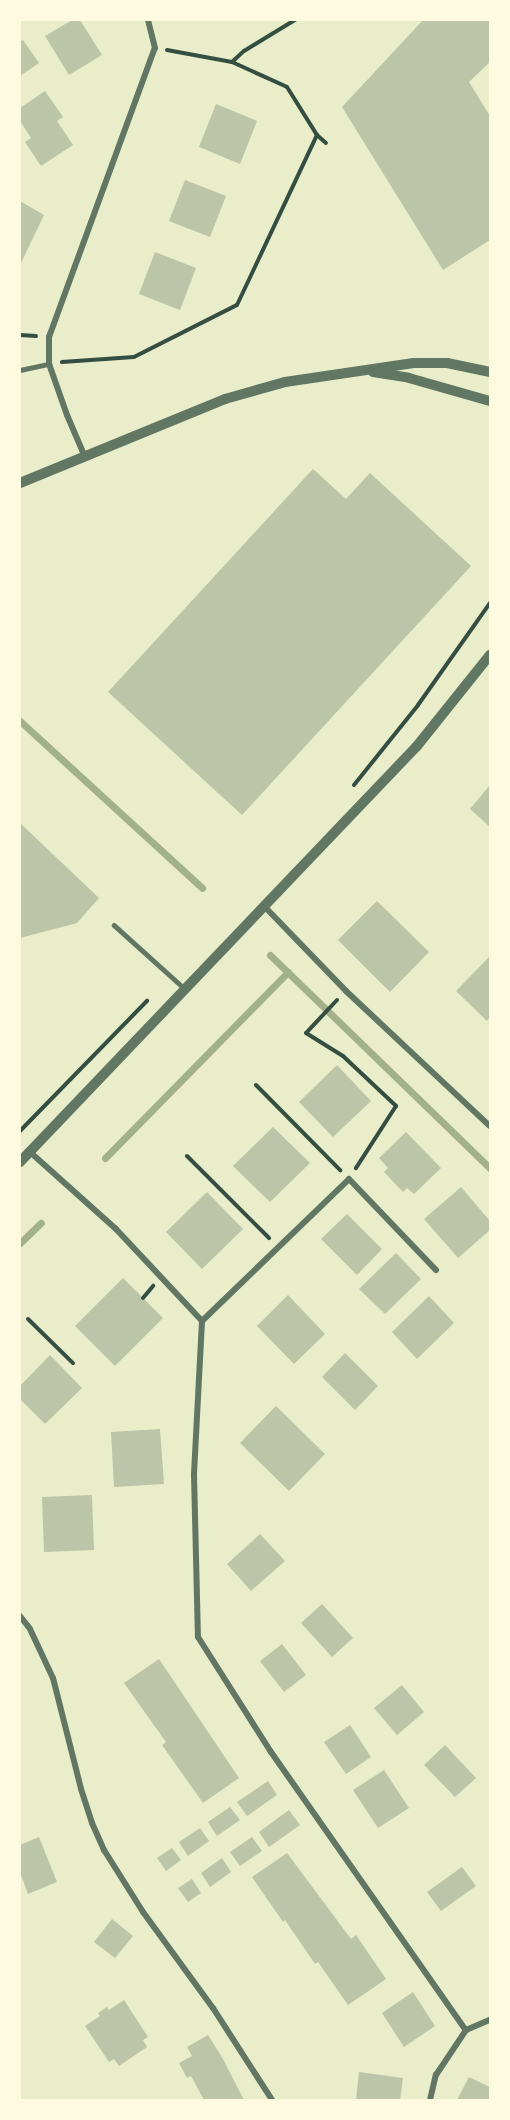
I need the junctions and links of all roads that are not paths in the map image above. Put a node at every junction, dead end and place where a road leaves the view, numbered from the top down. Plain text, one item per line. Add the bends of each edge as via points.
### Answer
1 (148, 20) edge
2 (49, 364) junction
3 (20, 370) edge
4 (360, 370) junction
5 (490, 372) edge
6 (490, 401) edge
7 (85, 456) junction
8 (20, 483) edge
9 (490, 655) edge
10 (264, 906) junction
11 (114, 925) dead end
12 (186, 989) junction
13 (490, 1126) edge
14 (30, 1152) junction
15 (20, 1162) edge
16 (436, 1270) dead end
17 (202, 1321) junction
18 (20, 1616) edge
19 (490, 2020) edge
20 (466, 2030) junction
21 (272, 2100) edge
22 (430, 2100) edge

1 - 2 street via 155,48 49,337
2 - 3 lane
2 - 7 street
4 - 5 street via 436,363
4 - 6 street via 410,378
4 - 7 street via 285,381 225,399
7 - 8 street
9 - 10 street via 417,746
10 - 12 street
10 - 13 street via 346,991
11 - 12 lane
12 - 14 street
14 - 15 street
14 - 17 street via 116,1229
16 - 17 street via 349,1179
17 - 20 street via 194,1475 198,1637 271,1752
18 - 21 street via 53,1678 81,1789 104,1850
19 - 20 street
20 - 22 street via 436,2075

